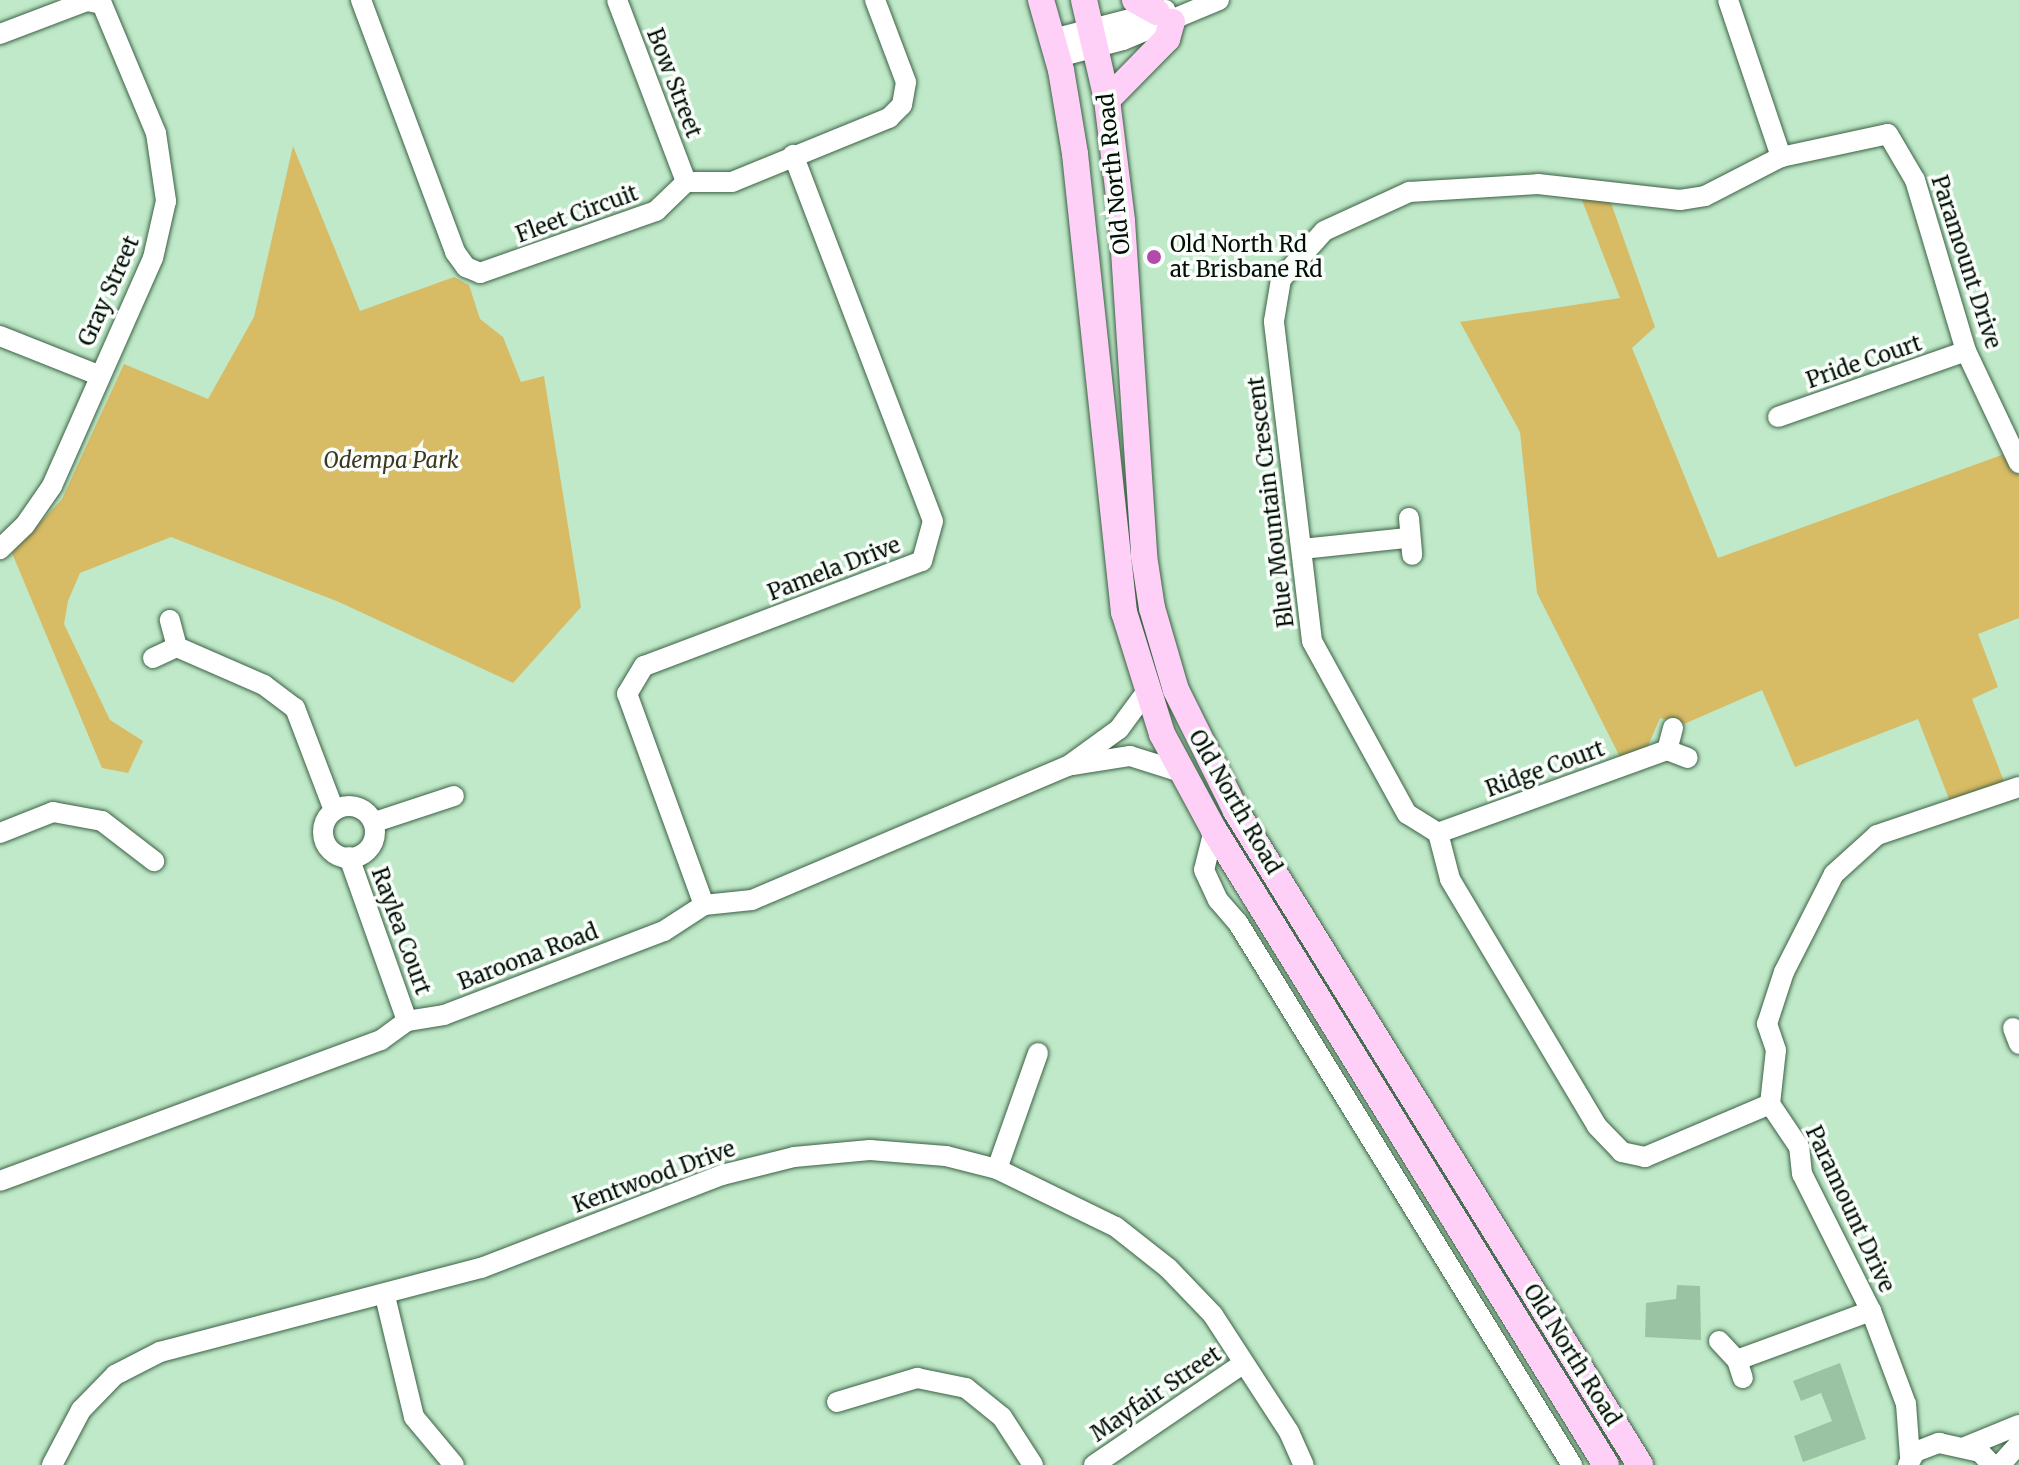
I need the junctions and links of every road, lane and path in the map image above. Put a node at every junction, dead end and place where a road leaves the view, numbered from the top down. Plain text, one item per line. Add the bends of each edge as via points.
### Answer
1 (361, 0) edge
2 (617, 0) edge
3 (875, 0) edge
4 (1041, 0) edge
5 (1084, 0) edge
6 (1211, 0) edge
7 (1219, 0) edge
8 (1728, 0) edge
9 (87, 1) edge
10 (1154, 11) edge
11 (0, 34) edge
12 (1095, 39) junction
13 (1056, 48) junction
14 (1107, 100) junction
15 (793, 155) junction
16 (1781, 157) junction
17 (686, 182) junction
18 (0, 336) edge
19 (1966, 351) junction
20 (98, 375) junction
21 (1778, 417) dead end
22 (2019, 463) edge
23 (1409, 537) dead end
24 (0, 549) edge
25 (1302, 549) junction
26 (170, 620) dead end
27 (177, 647) junction
28 (153, 658) dead end
29 (1147, 691) junction
30 (1673, 728) dead end
31 (1667, 750) junction
32 (1688, 758) dead end
33 (1068, 766) junction
34 (1181, 772) junction
35 (2019, 787) edge
36 (454, 796) dead end
37 (334, 810) junction
38 (375, 822) junction
39 (1214, 830) junction
40 (0, 833) edge
41 (1438, 833) junction
42 (349, 857) junction
43 (154, 861) dead end
44 (704, 905) junction
45 (407, 1021) junction
46 (1038, 1053) dead end
47 (1770, 1104) junction
48 (997, 1169) junction
49 (0, 1181) edge
50 (385, 1296) junction
51 (1871, 1311) junction
52 (1719, 1341) dead end
53 (1244, 1363) junction
54 (837, 1402) dead end
55 (1906, 1404) junction
56 (2019, 1425) edge
57 (1936, 1444) junction
58 (2019, 1444) edge
59 (1965, 1447) junction
60 (1907, 1462) edge
61 (52, 1465) edge
62 (454, 1465) edge
63 (1033, 1465) edge
64 (1094, 1465) edge
65 (1304, 1465) edge
66 (1572, 1465) edge
67 (1606, 1465) edge
68 (1640, 1465) edge
69 (1992, 1465) edge
70 (2000, 1465) edge

1 - 17 street, Fleet Circuit via 455,252 472,271 491,271 656,211
2 - 17 street, Bow Street
3 - 15 street via 906,82 902,105 889,118
4 - 13 main road, Old North Road
5 - 12 main road, Old North Road
6 - 10 street
7 - 10 street
8 - 16 street
9 - 11 street
9 - 20 street, Gray Street via 102,4 109,13 156,133 166,201 153,258
10 - 12 street
10 - 14 main road via 1167,39
12 - 13 street
12 - 14 main road, Old North Road
13 - 29 main road, Old North Road via 1075,154 1116,557 1131,643
14 - 68 main road, Old North Road via 1122,221 1144,556 1152,608 1176,690 1236,811
15 - 17 street via 732,182
15 - 44 street, Pamela Drive via 933,521 922,561 644,666 633,683 627,694
16 - 19 street, Paramount Drive via 1888,134 1915,180
16 - 25 street, Blue Mountain Crescent via 1692,198 1538,184 1454,186 1409,192 1324,231 1281,279 1274,321
18 - 20 street
19 - 21 street, Pride Court
19 - 22 street, Paramount Drive
20 - 24 street, Gray Street via 52,486 25,525
23 - 25 street
25 - 41 street, Blue Mountain Crescent via 1312,641 1407,814
26 - 27 street
27 - 28 street
27 - 37 street via 264,685 295,708
29 - 33 street, Baroona Road via 1119,729
29 - 34 main road, Old North Road
30 - 31 street
31 - 32 street
31 - 41 street, Ridge Court
33 - 34 street, Baroona Road via 1130,756
33 - 44 street, Baroona Road via 752,900
34 - 39 main road, Old North Road
35 - 47 street via 1877,835 1834,874 1784,972 1767,1024 1776,1050
36 - 38 street
37 - 38 street via 360,806
37 - 42 street, Raylea Court via 323,820 322,841 337,857
38 - 42 street, Raylea Court via 374,843 358,857
39 - 66 street, Old North Road via 1204,870 1218,900 1238,923
39 - 67 main road, Old North Road
40 - 43 street via 53,812 102,821
41 - 47 street via 1450,879 1597,1126 1622,1152 1645,1157
42 - 45 street, Raylea Court
44 - 45 street, Baroona Road via 664,931 444,1015
45 - 49 street, Baroona Road via 381,1040
46 - 48 street
47 - 51 street, Paramount Drive via 1799,1147 1802,1174
48 - 50 street, Kentwood Drive via 946,1156 870,1150 794,1157 722,1175 481,1268
48 - 53 street, Kentwood Drive via 1116,1227 1168,1268 1213,1315
50 - 61 street, Kentwood Drive via 160,1352 126,1369 81,1410
50 - 62 street via 414,1417
51 - 52 street via 1740,1369
51 - 55 street, Paramount Drive
53 - 64 street, Mayfair Street
53 - 65 street, Kentwood Drive
54 - 63 street via 917,1378 966,1388 1002,1417
55 - 57 street
55 - 60 street
56 - 59 street
57 - 59 street
57 - 60 street
58 - 70 street
59 - 69 street via 1980,1452

